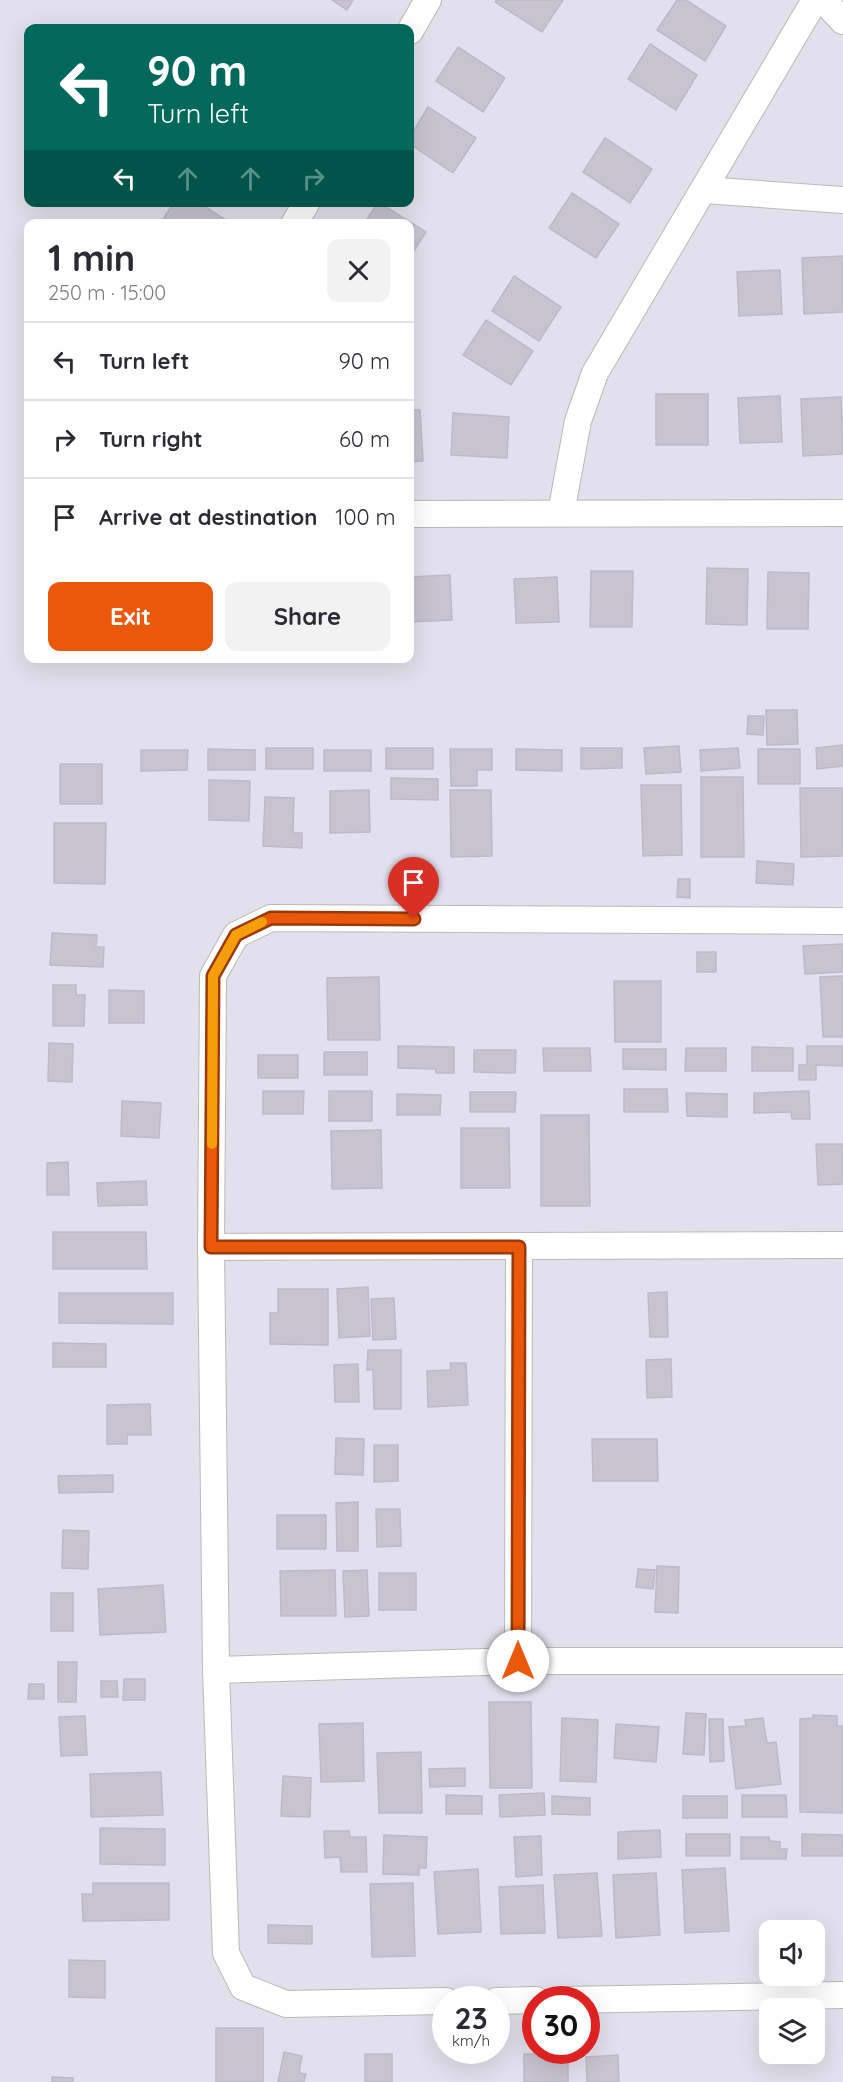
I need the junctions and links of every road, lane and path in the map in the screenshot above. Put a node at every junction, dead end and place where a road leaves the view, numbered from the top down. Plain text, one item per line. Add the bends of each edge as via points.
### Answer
1 (428, 0) edge
2 (815, 0) edge
3 (823, 0) edge
4 (843, 21) edge
5 (414, 24) edge
6 (704, 190) junction
7 (843, 200) edge
8 (561, 513) junction
9 (843, 513) edge
10 (414, 514) edge
11 (843, 921) edge
12 (843, 1245) edge
13 (211, 1247) junction
14 (519, 1247) junction
15 (843, 1660) edge
16 (518, 1661) junction
17 (216, 1670) junction
18 (843, 1995) edge
19 (600, 1999) edge
20 (432, 2001) edge

1 - 5 street
2 - 6 street
3 - 4 street
6 - 7 street
6 - 8 street via 595,373 578,421
8 - 9 street
8 - 10 street
11 - 13 street via 271,918 236,935 213,976
12 - 14 street
13 - 14 street
13 - 17 street
14 - 16 street
15 - 16 street
16 - 17 street
17 - 20 street via 226,1953 243,1987 286,2004
18 - 19 street

